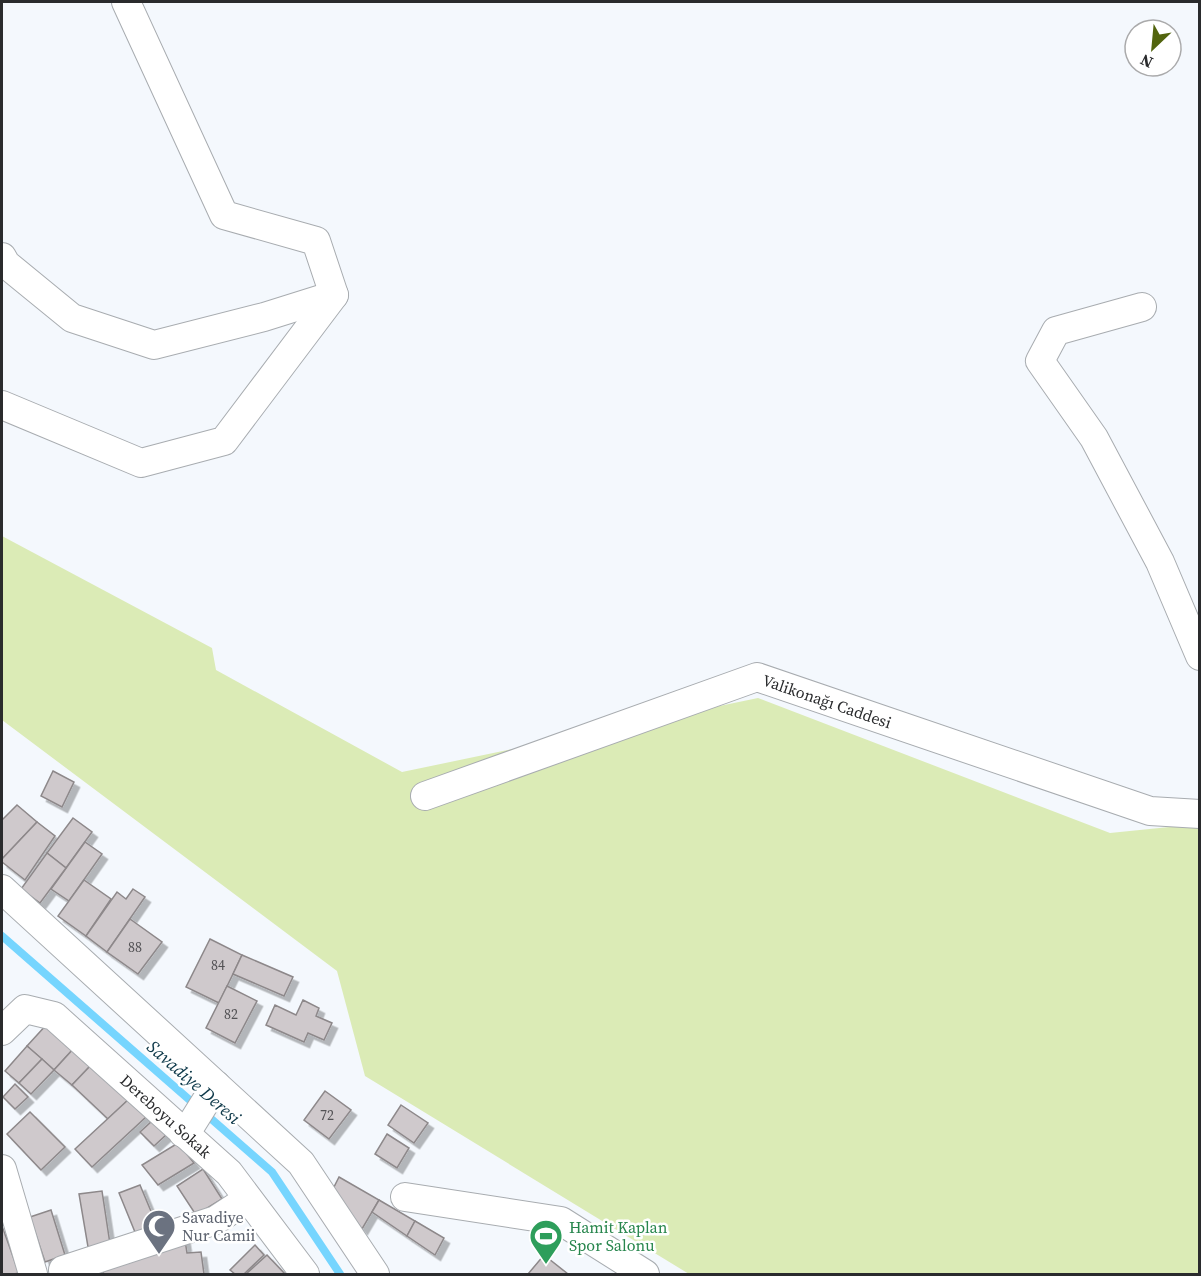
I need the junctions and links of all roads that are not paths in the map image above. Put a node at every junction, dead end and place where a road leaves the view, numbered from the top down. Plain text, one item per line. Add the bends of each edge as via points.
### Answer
1 (126, 2) edge
2 (2, 257) edge
3 (334, 295) junction
4 (1142, 307) dead end
5 (2, 405) edge
6 (1200, 656) edge
7 (425, 796) dead end
8 (1200, 813) edge
9 (2, 889) edge
10 (2, 1030) edge
11 (213, 1089) junction
12 (187, 1129) junction
13 (2, 1169) edge
14 (405, 1197) dead end
15 (248, 1198) junction
16 (63, 1270) dead end
17 (33, 1275) edge
18 (305, 1275) edge
19 (375, 1275) edge
20 (645, 1275) edge

1 - 3 street via 224,215 316,241
2 - 3 street via 72,318 154,345
3 - 5 street via 224,441 141,463
4 - 6 street via 1056,331 1040,361 1099,448 1160,562
7 - 8 street, Valikonağı Caddesi via 756,677 1150,811
9 - 11 street
10 - 12 street, Dereboyu Sokak via 25,1009 54,1016
11 - 12 street
11 - 19 street via 302,1163
12 - 15 street, Dereboyu Sokak
13 - 17 street
14 - 20 street via 561,1221
15 - 16 street via 216,1220
15 - 18 street, Dereboyu Sokak

